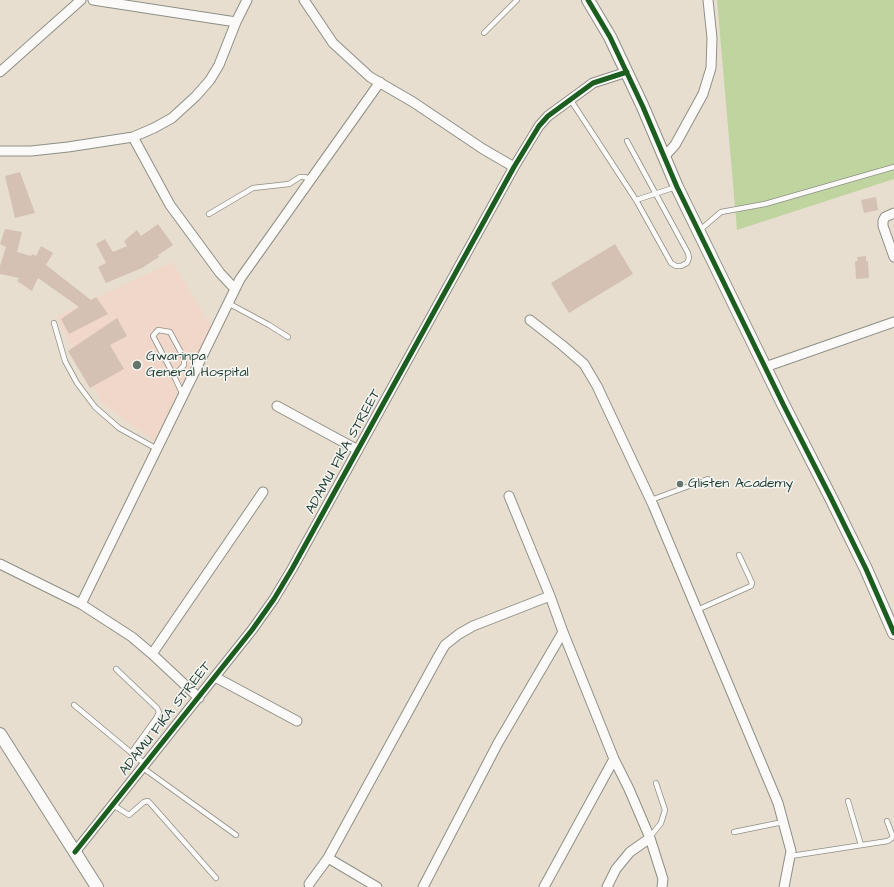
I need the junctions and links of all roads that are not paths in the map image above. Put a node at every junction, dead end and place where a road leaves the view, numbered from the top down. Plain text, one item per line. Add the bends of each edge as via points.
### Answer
1 (81, 0) edge
2 (93, 0) edge
3 (248, 0) edge
4 (304, 0) edge
5 (517, 0) edge
6 (588, 0) edge
7 (708, 0) edge
8 (236, 22) junction
9 (484, 33) dead end
10 (0, 72) edge
11 (627, 72) junction
12 (380, 82) junction
13 (570, 99) junction
14 (133, 137) junction
15 (627, 141) dead end
16 (1, 152) edge
17 (664, 157) junction
18 (514, 167) junction
19 (894, 167) edge
20 (311, 179) junction
21 (677, 187) junction
22 (655, 194) junction
23 (636, 200) junction
24 (894, 213) edge
25 (209, 214) dead end
26 (699, 231) junction
27 (894, 257) edge
28 (235, 289) junction
29 (228, 303) junction
30 (530, 320) dead end
31 (894, 322) edge
32 (54, 323) dead end
33 (288, 337) dead end
34 (765, 367) junction
35 (174, 376) junction
36 (183, 395) junction
37 (277, 406) dead end
38 (157, 449) junction
39 (358, 450) junction
40 (708, 479) dead end
41 (263, 492) dead end
42 (510, 496) dead end
43 (651, 500) junction
44 (739, 555) dead end
45 (0, 564) edge
46 (550, 596) junction
47 (81, 604) junction
48 (697, 610) junction
49 (562, 632) junction
50 (894, 633) edge
51 (152, 654) junction
52 (116, 669) dead end
53 (215, 677) junction
54 (198, 698) junction
55 (74, 705) dead end
56 (297, 721) dead end
57 (0, 734) edge
58 (131, 752) junction
59 (614, 759) junction
60 (144, 766) junction
61 (656, 783) dead end
62 (848, 801) dead end
63 (113, 805) junction
64 (887, 820) dead end
65 (783, 822) junction
66 (734, 832) dead end
67 (236, 835) dead end
68 (650, 838) junction
69 (861, 845) junction
70 (75, 852) junction
71 (791, 856) junction
72 (328, 858) junction
73 (216, 878) dead end
74 (309, 884) dead end
75 (98, 887) edge
76 (376, 887) edge
77 (423, 887) edge
78 (544, 887) edge
79 (607, 887) edge
80 (662, 887) edge
81 (784, 887) edge

1 - 10 street
2 - 8 street
3 - 8 street
4 - 12 street via 333,43 370,77
5 - 9 lane
6 - 11 street
7 - 17 street via 712,38 711,68 703,94 675,145
8 - 14 street via 219,65 196,96 172,118
11 - 13 street, ADAMU FIKA STREET via 593,84
11 - 17 street
12 - 18 street
12 - 20 street
13 - 18 street, ADAMU FIKA STREET via 539,126
13 - 23 lane
14 - 16 street via 68,147
14 - 28 street via 170,205 220,273
15 - 22 lane
17 - 21 street
18 - 39 street, ADAMU FIKA STREET
19 - 26 lane via 765,204 721,212
20 - 25 lane via 300,177 289,184 253,188
20 - 28 street
21 - 22 lane
21 - 26 street
22 - 23 lane
22 - 23 lane via 688,253 687,263 681,266 671,263
24 - 27 street via 885,217 883,221
26 - 34 street
28 - 29 street
29 - 33 lane
29 - 36 street
30 - 43 street via 584,364
31 - 34 street
32 - 38 lane via 65,361 95,407 119,428
34 - 50 street via 835,505
35 - 35 lane via 154,336 158,330 170,332 184,358 184,364
35 - 36 lane
36 - 38 street
37 - 39 street
38 - 47 street
39 - 53 street, ADAMU FIKA STREET via 274,599
40 - 43 lane
41 - 51 street
42 - 46 street
43 - 48 street
44 - 48 lane via 752,583 751,586
45 - 47 street
46 - 49 street
46 - 72 street via 473,626 445,645
47 - 51 street
48 - 65 street via 778,803
49 - 59 street
49 - 77 street via 498,743
51 - 54 street
52 - 58 lane via 159,712
53 - 54 street, ADAMU FIKA STREET
53 - 56 street
54 - 60 street, ADAMU FIKA STREET
55 - 58 lane
57 - 70 street
58 - 60 lane
59 - 68 street
59 - 78 street
60 - 63 street, ADAMU FIKA STREET
60 - 67 lane
61 - 68 lane via 665,815
62 - 69 lane
63 - 70 street, ADAMU FIKA STREET
63 - 73 lane via 129,815 148,801
64 - 69 lane via 893,837 891,840
65 - 66 lane
65 - 71 street
68 - 79 street via 630,852 616,869
68 - 80 street via 663,879
69 - 71 lane
70 - 75 street
71 - 81 street
72 - 74 street
72 - 76 street

